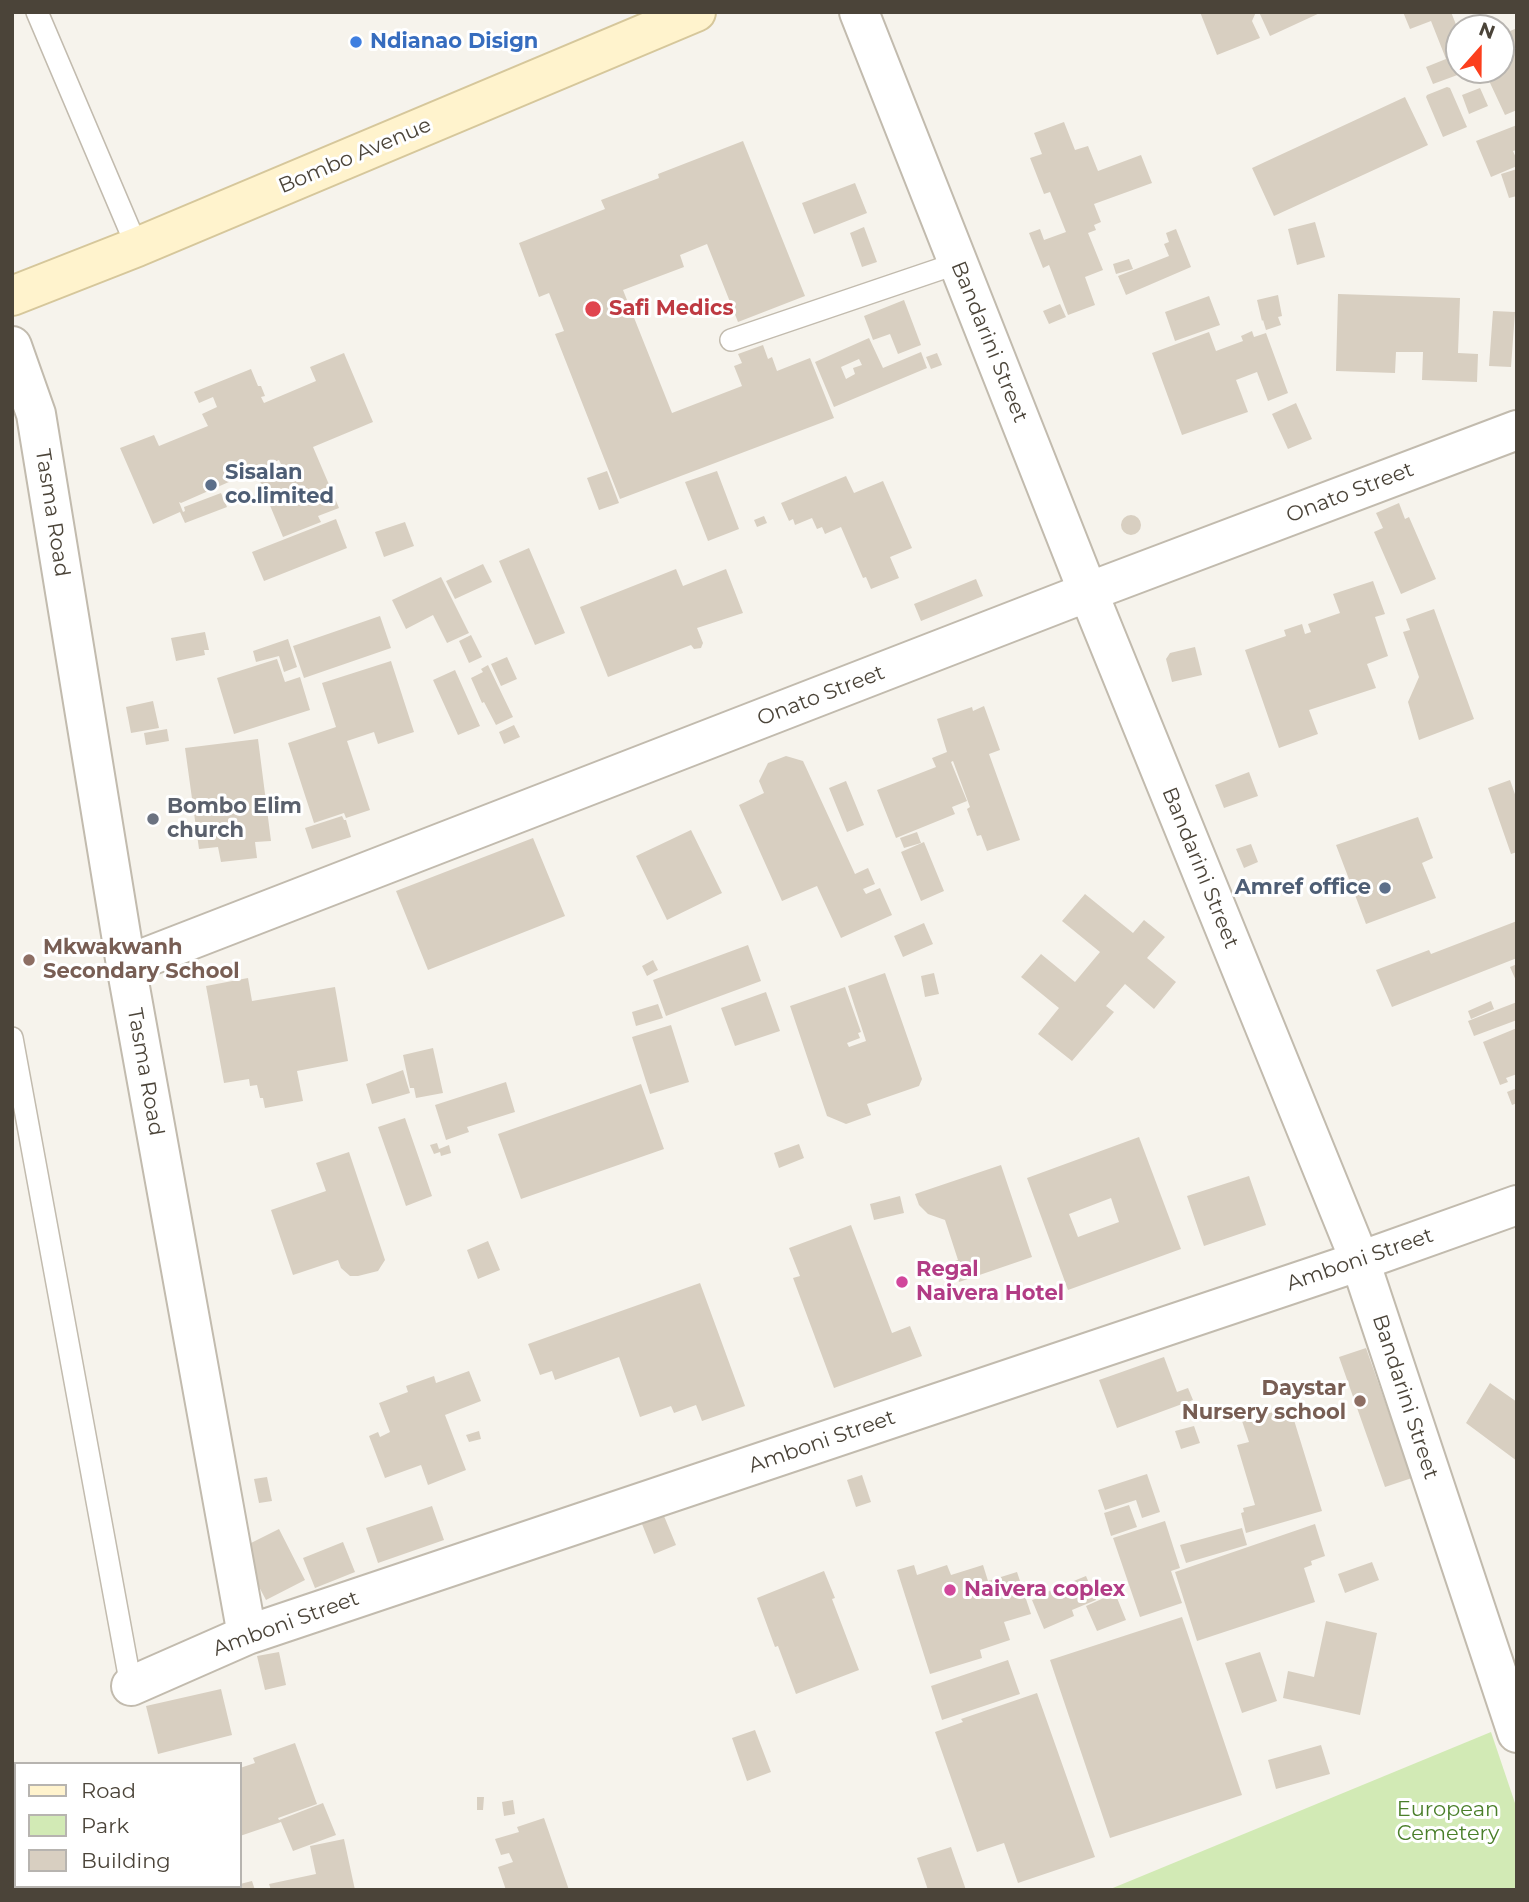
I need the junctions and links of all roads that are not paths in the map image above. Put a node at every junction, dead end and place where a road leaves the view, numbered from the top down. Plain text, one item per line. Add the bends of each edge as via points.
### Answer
1 (37, 12) edge
2 (696, 12) edge
3 (859, 12) edge
4 (137, 247) junction
5 (958, 263) junction
6 (12, 296) edge
7 (731, 340) dead end
8 (12, 346) edge
9 (1517, 430) edge
10 (1088, 592) junction
11 (126, 965) junction
12 (12, 1038) edge
13 (1517, 1205) edge
14 (1360, 1261) junction
15 (247, 1635) junction
16 (131, 1686) joint
17 (1517, 1733) edge

1 - 4 lane
2 - 4 street, Bombo Avenue
3 - 5 street, Bandarini Street
4 - 6 street, Bombo Avenue
5 - 7 lane
5 - 10 street, Bandarini Street
8 - 11 street, Tasma Road via 36,414
9 - 10 street, Onato Street
10 - 11 street, Onato Street
10 - 14 street, Bandarini Street
11 - 15 street, Tasma Road
12 - 16 lane
13 - 14 street, Amboni Street
14 - 15 street, Amboni Street
14 - 17 street, Bandarini Street
15 - 16 street, Amboni Street

